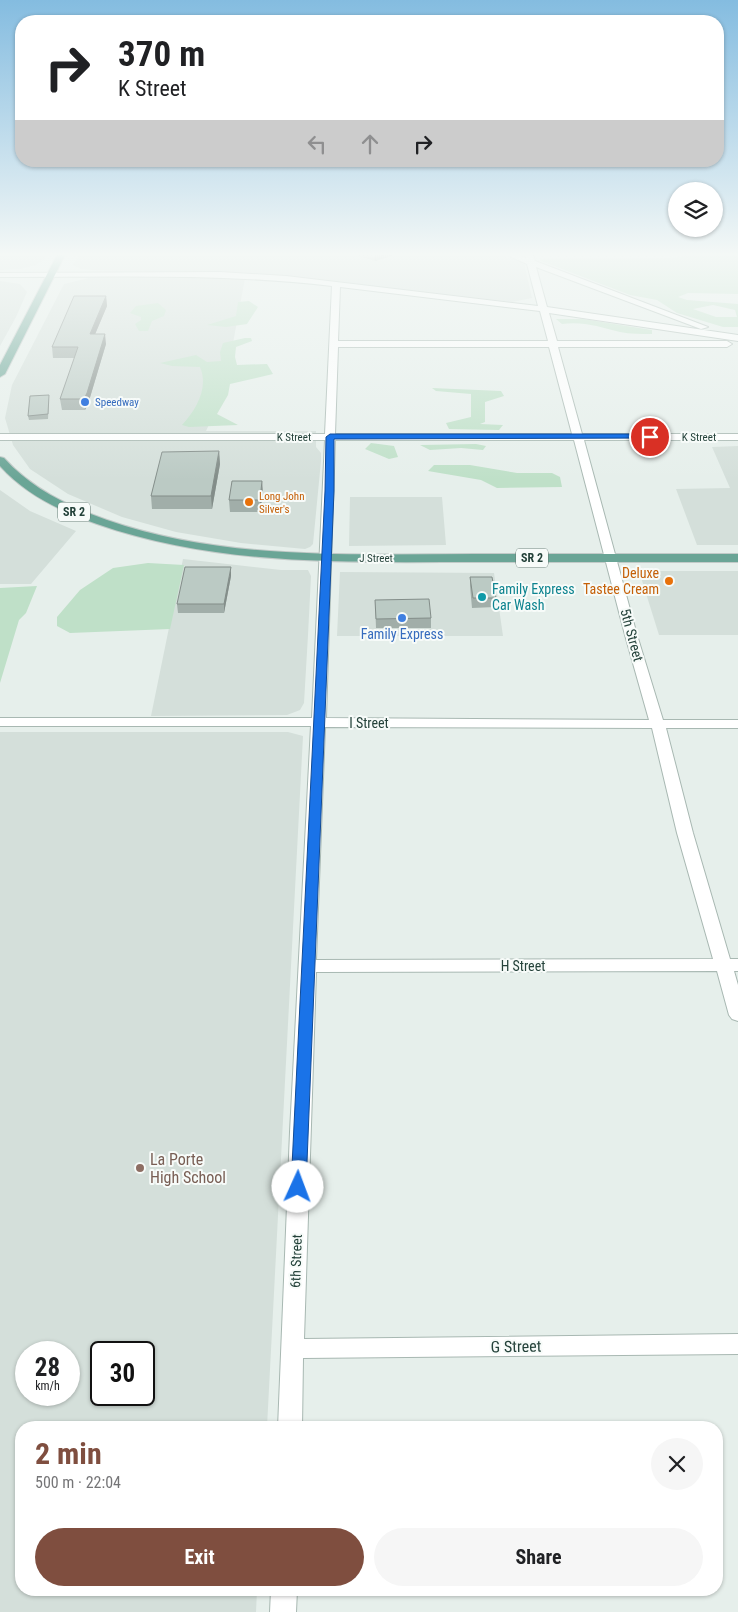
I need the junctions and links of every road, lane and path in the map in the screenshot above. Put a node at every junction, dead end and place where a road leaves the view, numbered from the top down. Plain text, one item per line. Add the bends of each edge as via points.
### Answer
1 (23, 330) edge
2 (334, 330) edge
3 (549, 330) edge
4 (675, 330) edge
5 (711, 330) edge
6 (736, 340) edge
7 (333, 344) junction
8 (553, 344) junction
9 (0, 374) edge
10 (738, 436) edge
11 (0, 437) edge
12 (330, 437) junction
13 (578, 437) junction
14 (0, 460) edge
15 (325, 558) junction
16 (738, 558) edge
17 (612, 559) junction
18 (0, 722) edge
19 (319, 722) junction
20 (657, 724) junction
21 (738, 724) edge
22 (731, 965) edge
23 (307, 966) junction
24 (738, 1015) edge
25 (738, 1344) edge
26 (293, 1348) junction
27 (290, 1421) edge
28 (284, 1596) edge
29 (283, 1612) edge

1 - 9 main road
2 - 7 street, 6th Street
3 - 8 street, 5th Street
4 - 6 street
5 - 6 street
6 - 8 street
7 - 8 street
7 - 12 street, 6th Street
8 - 13 street, 5th Street
10 - 13 street, K Street
11 - 12 street, K Street
12 - 13 street, K Street
12 - 15 street, 6th Street
13 - 17 street, 5th Street
14 - 15 main road, J Street / SR 2 via 26,485 60,506 137,534 238,553
15 - 17 main road, J Street / SR 2
15 - 19 street, 6th Street
16 - 17 main road, J Street / SR 2
17 - 20 street, 5th Street
18 - 19 street, I Street
19 - 20 street, I Street
19 - 23 street, 6th Street
20 - 21 street, I Street
20 - 22 street, 5th Street via 685,833
22 - 23 street, H Street
22 - 24 street, 5th Street
23 - 26 street, 6th Street
25 - 26 street, G Street
26 - 27 street, 6th Street
28 - 29 street

